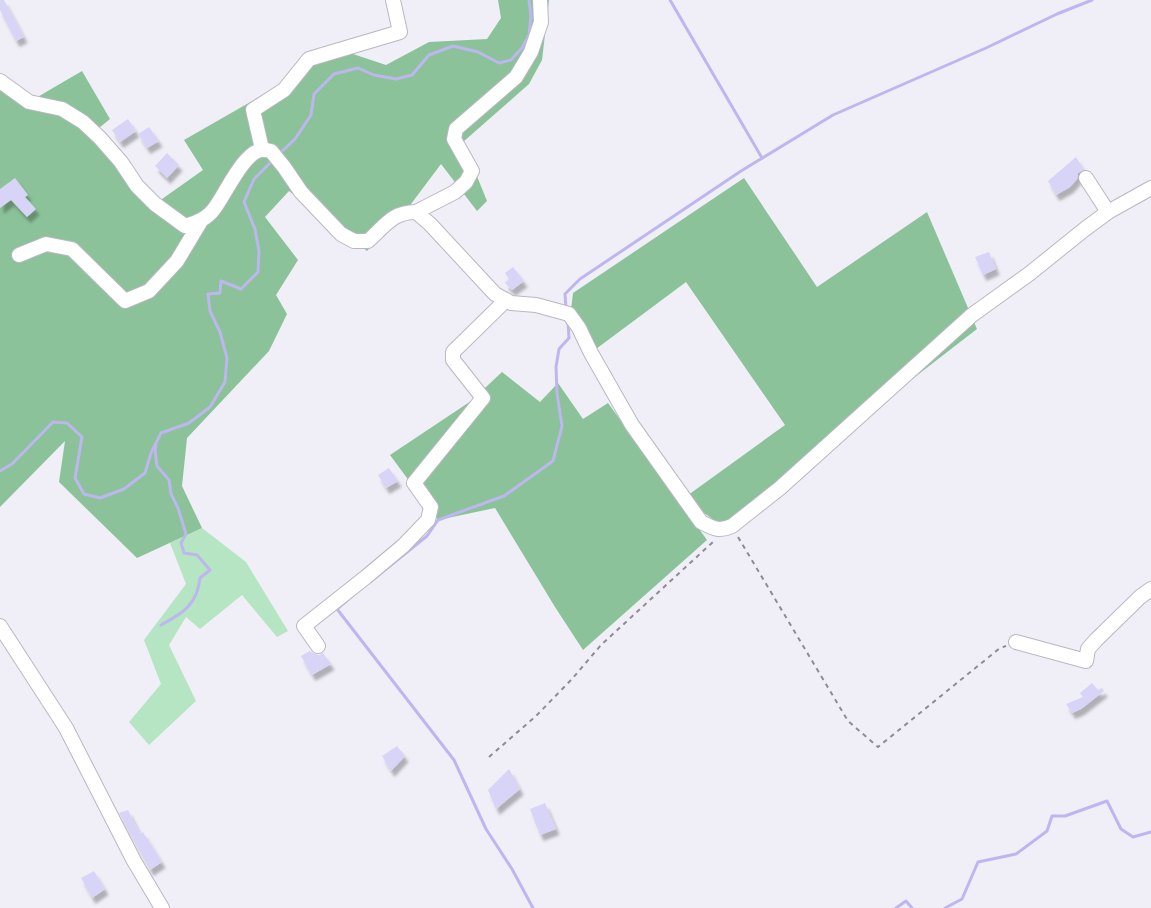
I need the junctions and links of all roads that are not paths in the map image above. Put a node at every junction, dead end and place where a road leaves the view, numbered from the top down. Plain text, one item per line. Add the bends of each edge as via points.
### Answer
1 (393, 0) edge
2 (540, 0) edge
3 (0, 81) edge
4 (262, 149) junction
5 (1086, 178) dead end
6 (1151, 189) edge
7 (416, 212) junction
8 (1108, 212) junction
9 (201, 221) junction
10 (19, 255) dead end
11 (506, 300) junction
12 (1151, 589) edge
13 (0, 626) edge
14 (1016, 642) road end
15 (318, 646) dead end
16 (162, 908) edge

1 - 4 street via 400,32 309,59 284,90 253,110
2 - 7 street via 542,22 516,77 456,129 454,140 472,171 466,182
3 - 9 street via 29,102 62,109 83,122 155,204 185,226
4 - 7 street via 271,151 301,192 341,234 354,241 368,241 393,217
4 - 9 street via 241,167 213,211
5 - 8 street
6 - 8 street
7 - 11 street via 495,294
8 - 11 street via 972,315 780,488 728,528 716,530 701,522 632,425 569,314
9 - 10 street via 177,261 149,291 125,301 72,249 46,244
11 - 15 street via 453,352 453,360 483,398 414,483 431,507 428,520 403,546 304,626
12 - 14 street via 1096,640 1086,661
13 - 16 street via 66,728

